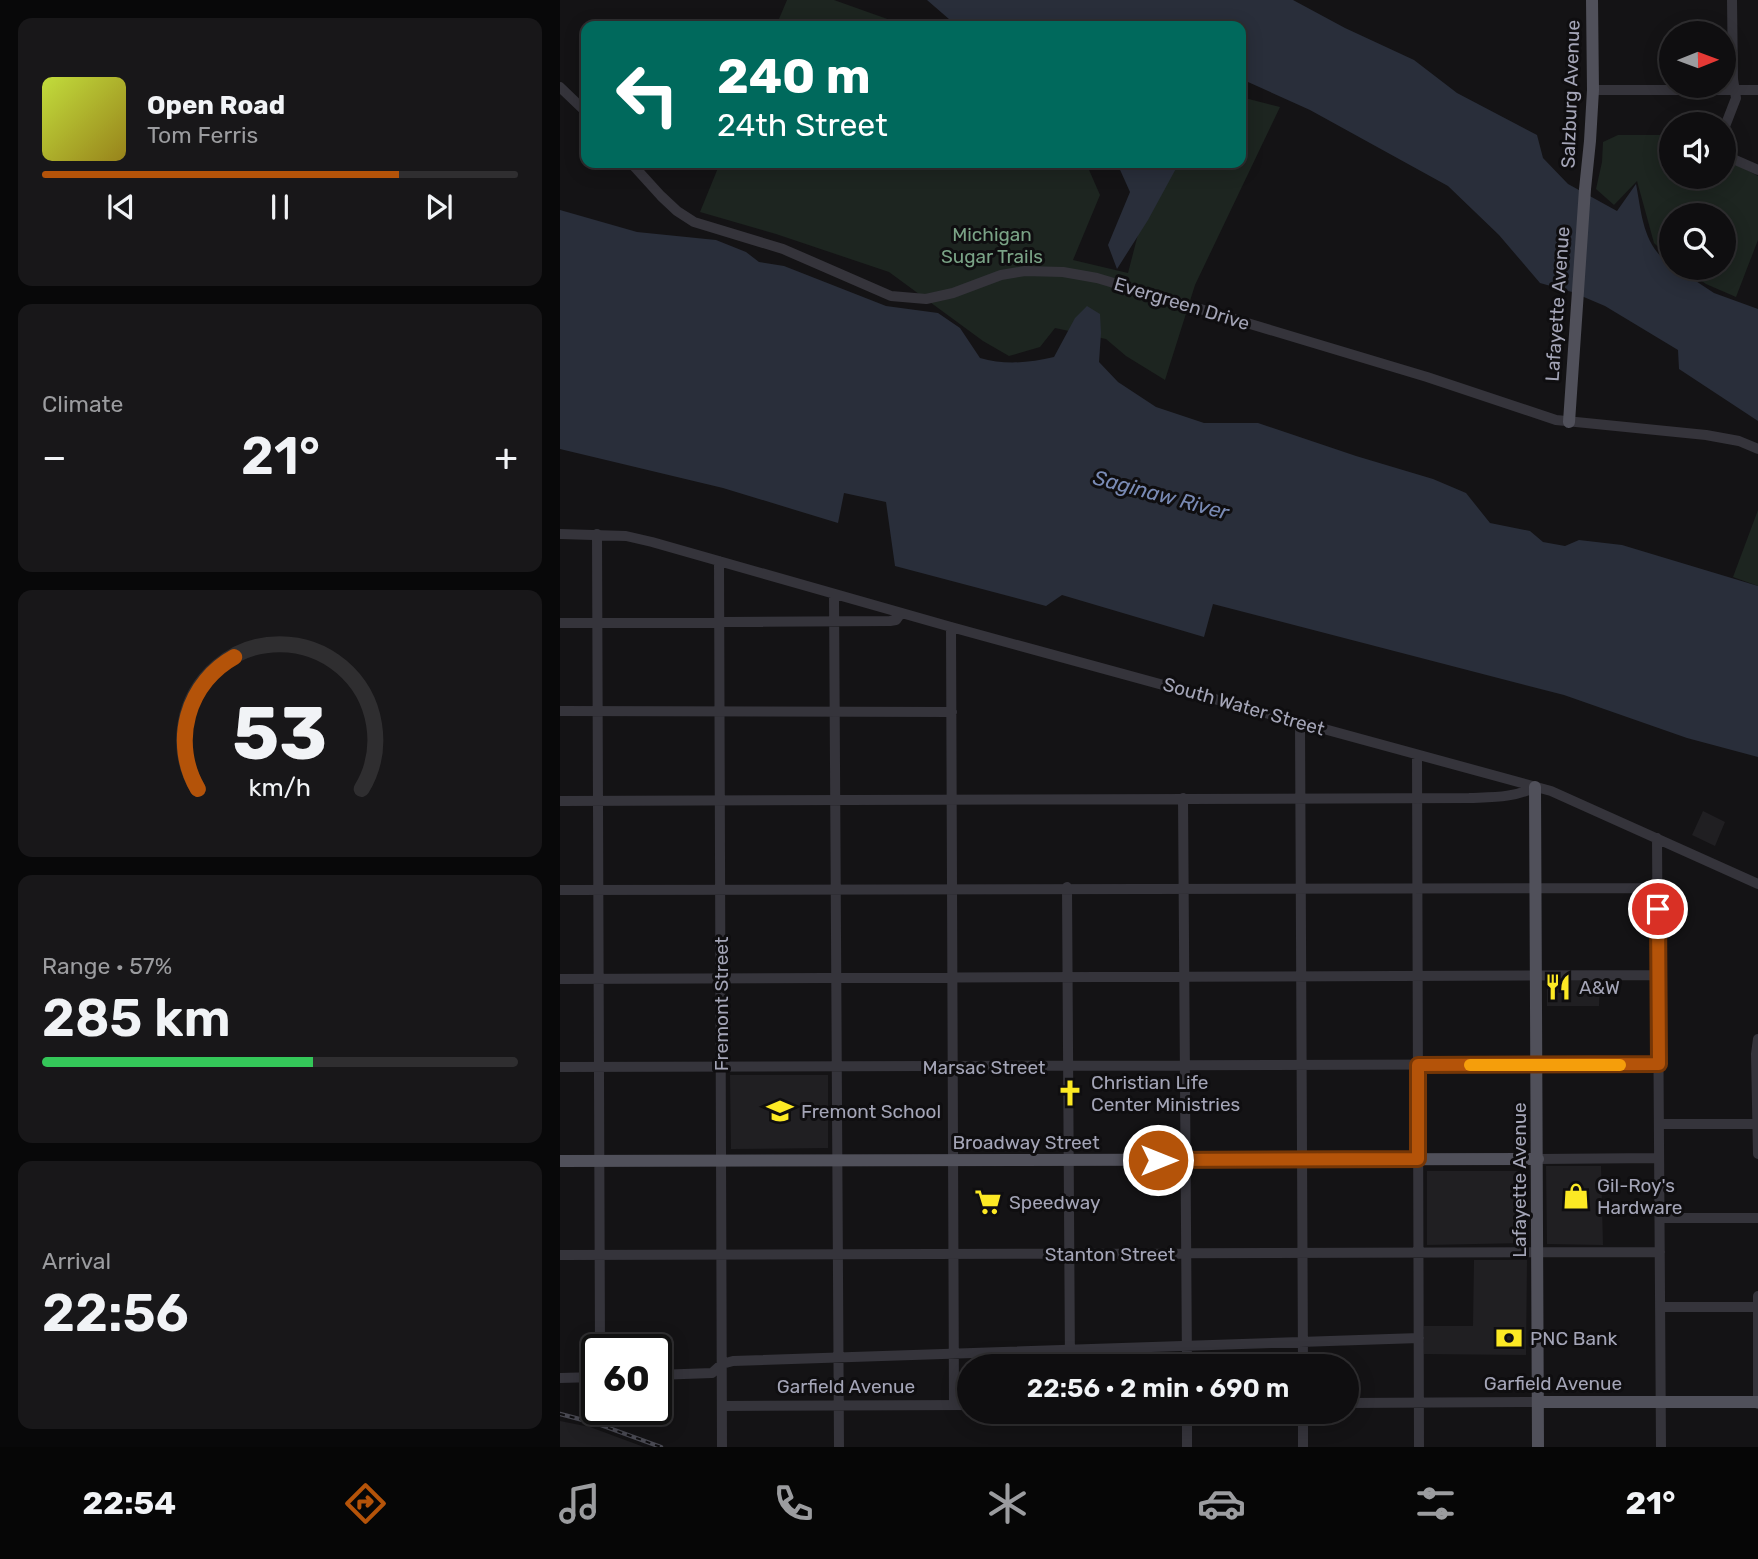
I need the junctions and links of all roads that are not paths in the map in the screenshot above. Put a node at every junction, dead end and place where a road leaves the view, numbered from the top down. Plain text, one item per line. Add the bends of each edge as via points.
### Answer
1 (1592, 0) edge
2 (1732, 0) edge
3 (1732, 21) edge
4 (560, 87) edge
5 (1593, 90) junction
6 (1659, 90) edge
7 (1736, 90) edge
8 (1758, 90) edge
9 (581, 107) edge
10 (1736, 160) edge
11 (636, 168) edge
12 (1758, 170) edge
13 (1585, 190) joint
14 (1569, 422) junction
15 (1758, 449) edge
16 (560, 534) edge
17 (597, 534) junction
18 (719, 561) junction
19 (834, 594) junction
20 (901, 613) junction
21 (834, 621) junction
22 (718, 622) junction
23 (560, 623) edge
24 (597, 623) junction
25 (951, 627) junction
26 (560, 711) edge
27 (597, 711) junction
28 (720, 711) junction
29 (836, 711) junction
30 (952, 712) junction
31 (1300, 722) junction
32 (1417, 755) junction
33 (1535, 787) junction
34 (1183, 798) junction
35 (1300, 798) junction
36 (1417, 798) junction
37 (720, 800) junction
38 (836, 800) junction
39 (951, 800) junction
40 (560, 801) edge
41 (598, 801) junction
42 (1657, 838) junction
43 (1758, 884) edge
44 (1068, 887) junction
45 (1184, 887) junction
46 (1301, 887) junction
47 (1417, 887) junction
48 (952, 888) junction
49 (1536, 888) junction
50 (1658, 888) junction
51 (720, 889) junction
52 (836, 889) junction
53 (560, 890) edge
54 (597, 890) junction
55 (1659, 975) junction
56 (1302, 976) junction
57 (1418, 976) junction
58 (1537, 976) junction
59 (953, 977) junction
60 (1184, 977) junction
61 (720, 978) junction
62 (836, 978) junction
63 (1068, 978) junction
64 (560, 979) edge
65 (598, 979) junction
66 (1758, 1039) edge
67 (1659, 1064) junction
68 (1302, 1065) junction
69 (1418, 1065) junction
70 (1538, 1065) junction
71 (954, 1066) junction
72 (1184, 1066) junction
73 (560, 1067) edge
74 (599, 1067) junction
75 (721, 1067) junction
76 (838, 1067) junction
77 (1068, 1067) junction
78 (1660, 1124) junction
79 (1758, 1124) edge
80 (1758, 1154) edge
81 (1660, 1158) junction
82 (1418, 1159) junction
83 (1538, 1159) junction
84 (598, 1160) junction
85 (1185, 1160) junction
86 (1301, 1160) junction
87 (560, 1161) edge
88 (721, 1161) junction
89 (838, 1161) junction
90 (953, 1161) junction
91 (1069, 1161) junction
92 (1660, 1218) junction
93 (1758, 1218) edge
94 (1660, 1252) junction
95 (1185, 1253) junction
96 (1419, 1253) junction
97 (1538, 1253) junction
98 (839, 1254) junction
99 (1070, 1254) junction
100 (1303, 1254) junction
101 (560, 1255) edge
102 (599, 1255) junction
103 (955, 1255) junction
104 (722, 1256) junction
105 (1758, 1296) edge
106 (1660, 1307) junction
107 (1758, 1307) edge
108 (600, 1334) edge
109 (1419, 1338) junction
110 (1303, 1342) junction
111 (1187, 1346) junction
112 (1070, 1350) junction
113 (955, 1354) junction
114 (1070, 1354) edge
115 (1187, 1354) edge
116 (1303, 1354) edge
117 (838, 1356) junction
118 (722, 1364) junction
119 (672, 1374) edge
120 (581, 1377) edge
121 (560, 1378) edge
122 (1420, 1402) junction
123 (1538, 1402) junction
124 (1661, 1402) junction
125 (1359, 1403) edge
126 (1758, 1403) edge
127 (839, 1405) junction
128 (954, 1405) joint
129 (722, 1406) junction
130 (1186, 1424) edge
131 (1303, 1424) edge
132 (722, 1447) edge
133 (839, 1447) edge
134 (1187, 1447) edge
135 (1303, 1447) edge
136 (1419, 1447) edge
137 (1538, 1447) edge
138 (1661, 1447) edge

1 - 5 main road, Salzburg Avenue
2 - 3 street
4 - 9 street
5 - 6 street
5 - 13 main road, Salzburg Avenue
7 - 8 street
10 - 12 street
11 - 14 street, Evergreen Drive via 694,222 783,249 891,296 926,299 1026,271 1097,278
13 - 14 main road, Lafayette Avenue
14 - 15 street, Evergreen Drive via 1706,435
16 - 17 street, South Water Street
17 - 18 street, South Water Street via 626,536
17 - 24 street
18 - 19 street, South Water Street
18 - 22 street, Fremont Street
19 - 20 street, South Water Street
19 - 21 street
20 - 21 street via 890,621
20 - 25 street, South Water Street
21 - 22 street
21 - 29 street
22 - 24 street
22 - 28 street, Fremont Street
23 - 24 street
24 - 27 street
25 - 30 street
25 - 31 street, South Water Street
26 - 27 street
27 - 28 street
27 - 41 street
28 - 29 street
28 - 37 street, Fremont Street
29 - 30 street
29 - 38 street
30 - 39 street
31 - 32 street, South Water Street
31 - 35 street
32 - 33 street, South Water Street
32 - 36 street
33 - 36 street via 1501,797
33 - 42 street, South Water Street
33 - 49 main road, Lafayette Avenue
34 - 35 street
34 - 39 street
34 - 45 street
35 - 36 street
35 - 46 street
36 - 47 street
37 - 38 street
37 - 41 street
37 - 51 street, Fremont Street
38 - 39 street
38 - 52 street
39 - 48 street
40 - 41 street
41 - 54 street
42 - 43 street, South Water Street
42 - 50 street
44 - 45 street
44 - 48 street
44 - 63 street
45 - 46 street
45 - 60 street
46 - 47 street
46 - 56 street
47 - 49 street
47 - 57 street
48 - 52 street
48 - 59 street
49 - 50 street
49 - 58 main road, Lafayette Avenue
50 - 55 street
51 - 52 street
51 - 54 street
51 - 61 street, Fremont Street
52 - 62 street
53 - 54 street
54 - 65 street
55 - 58 street
55 - 67 street
56 - 57 street
56 - 60 street
56 - 68 street
57 - 58 street
57 - 69 street
58 - 70 main road, Lafayette Avenue
59 - 62 street
59 - 63 street
59 - 71 street
60 - 63 street
60 - 72 street
61 - 62 street
61 - 65 street
61 - 75 street, Fremont Street
62 - 76 street
63 - 77 street
64 - 65 street
65 - 74 street
66 - 79 street
67 - 70 street, Marsac Street
67 - 78 street
68 - 69 street, Marsac Street
68 - 72 street, Marsac Street
68 - 86 street
69 - 70 street, Marsac Street
69 - 82 street
70 - 83 main road, Lafayette Avenue
71 - 76 street, Marsac Street
71 - 77 street, Marsac Street
71 - 90 street
72 - 77 street, Marsac Street
72 - 85 street
73 - 74 street, Marsac Street
74 - 75 street, Marsac Street
74 - 84 street
75 - 76 street, Marsac Street
75 - 88 street, Fremont Street
76 - 89 street
77 - 91 street
78 - 79 street
78 - 81 street
79 - 80 street
81 - 83 street, Broadway Street
81 - 92 street
82 - 83 main road, Broadway Street
82 - 86 main road, Broadway Street
82 - 96 street
83 - 97 main road, Lafayette Avenue
84 - 87 main road, Broadway Street
84 - 88 main road, Broadway Street
84 - 102 street
85 - 86 main road, Broadway Street
85 - 91 main road, Broadway Street
85 - 95 street
86 - 100 street
88 - 89 main road, Broadway Street
88 - 104 street, Fremont Street
89 - 90 main road, Broadway Street
89 - 98 street
90 - 91 main road, Broadway Street
90 - 103 street
91 - 99 street
92 - 93 street
92 - 94 street
94 - 97 street, Stanton Street
94 - 106 street
95 - 99 street, Stanton Street
95 - 100 street, Stanton Street
95 - 111 street
96 - 97 street, Stanton Street
96 - 100 street, Stanton Street
96 - 109 street
97 - 123 main road, Lafayette Avenue
98 - 103 street, Stanton Street
98 - 104 street, Stanton Street
98 - 117 street
99 - 103 street, Stanton Street
99 - 112 street
100 - 110 street
101 - 102 street, Stanton Street
102 - 104 street, Stanton Street
102 - 108 street
103 - 113 street
104 - 118 street, Fremont Street
105 - 107 street
106 - 107 street
106 - 124 street
107 - 126 street
109 - 110 street
109 - 122 street
110 - 111 street
110 - 116 street
111 - 112 street
111 - 115 street
112 - 113 street
112 - 114 street
113 - 117 street
113 - 128 street
117 - 118 street
117 - 127 street
118 - 119 street via 712,1373
118 - 129 street, Fremont Street
120 - 121 street
122 - 123 street, Garfield Avenue
122 - 125 street, Garfield Avenue
122 - 136 street
123 - 124 main road, Garfield Avenue
123 - 137 main road, Lafayette Avenue
124 - 126 main road, Garfield Avenue
124 - 138 street
127 - 128 street, Garfield Avenue
127 - 129 street, Garfield Avenue
127 - 133 street
129 - 132 street, Fremont Street
130 - 134 street
131 - 135 street

